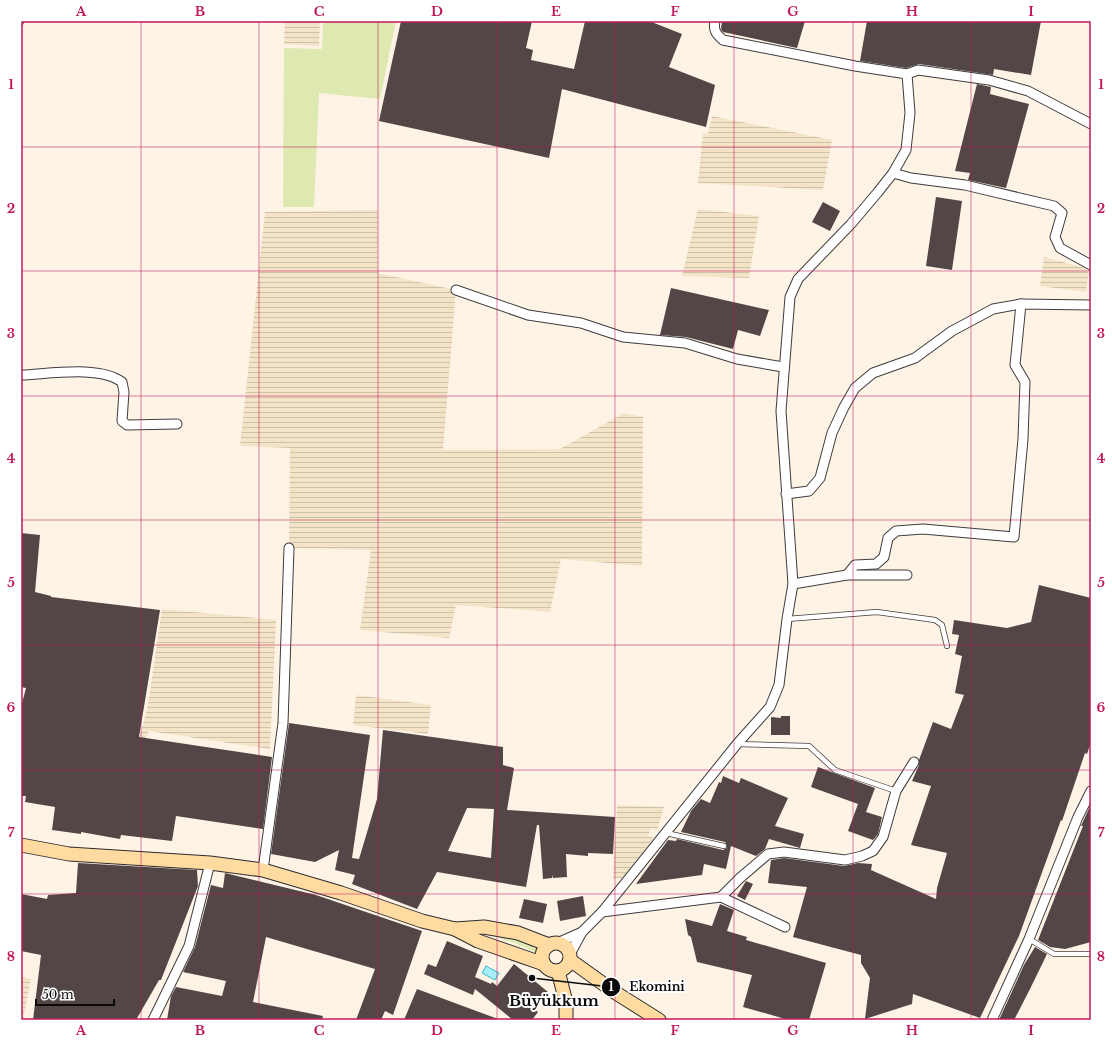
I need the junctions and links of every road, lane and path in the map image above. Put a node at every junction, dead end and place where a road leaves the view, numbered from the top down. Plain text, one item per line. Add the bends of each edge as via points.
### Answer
1 (715, 21) edge
2 (907, 74) junction
3 (1091, 124) edge
4 (893, 173) junction
5 (1091, 265) edge
6 (456, 290) dead end
7 (1021, 304) junction
8 (1091, 305) edge
9 (783, 367) junction
10 (21, 375) edge
11 (177, 424) dead end
12 (786, 494) junction
13 (289, 548) dead end
14 (847, 575) junction
15 (907, 575) dead end
16 (793, 584) junction
17 (787, 619) junction
18 (948, 646) dead end
19 (737, 744) junction
20 (914, 762) dead end
21 (896, 791) junction
22 (1091, 791) edge
23 (666, 833) junction
24 (21, 845) edge
25 (724, 846) dead end
26 (210, 863) junction
27 (263, 870) junction
28 (721, 897) junction
29 (602, 912) junction
30 (785, 927) dead end
31 (455, 929) junction
32 (582, 932) junction
33 (1029, 939) junction
34 (553, 944) junction
35 (1091, 954) edge
36 (570, 957) junction
37 (544, 964) junction
38 (558, 971) junction
39 (153, 1020) edge
40 (566, 1020) edge
41 (659, 1020) edge
42 (992, 1020) edge

1 - 2 street via 716,35 723,40
2 - 3 street via 918,70 989,80 1028,91
2 - 4 street via 910,113 906,150
4 - 5 street via 911,178 965,184 1054,206 1062,213 1055,237 1060,248
4 - 9 street via 851,224 798,279 790,297
6 - 9 street via 528,315 581,323 623,337 686,343 737,359
7 - 8 street
7 - 12 street via 993,309 952,331 915,358 873,373 855,388 844,407 832,433 820,478 810,491
7 - 14 street via 1015,365 1025,382 1023,439 1014,537 923,529 896,531 888,538 884,557 876,564 855,565
9 - 12 street via 780,411
10 - 11 street via 94,373 113,376 122,382 122,421 127,425
12 - 16 street
13 - 27 street via 283,723
14 - 15 street
14 - 16 street
16 - 17 street
17 - 18 lane via 877,612 935,620 942,625
17 - 19 street via 779,685 770,707
19 - 21 lane via 809,746 835,770
19 - 23 street
20 - 21 street
21 - 28 street via 883,837 873,850 845,860 784,852 768,854
22 - 33 street
23 - 25 lane
23 - 29 street
24 - 26 street via 69,854
26 - 27 street
26 - 39 street via 189,946
27 - 31 street via 422,921
28 - 29 street
28 - 30 street
29 - 32 street
31 - 34 street via 484,927 518,933
31 - 37 street via 478,941
32 - 34 street
32 - 36 street
33 - 35 lane via 1054,954
33 - 42 street
34 - 36 street via 565,946
34 - 37 street via 544,951
36 - 38 street via 565,967
36 - 41 street via 616,993
37 - 38 street
38 - 40 street via 566,1002

